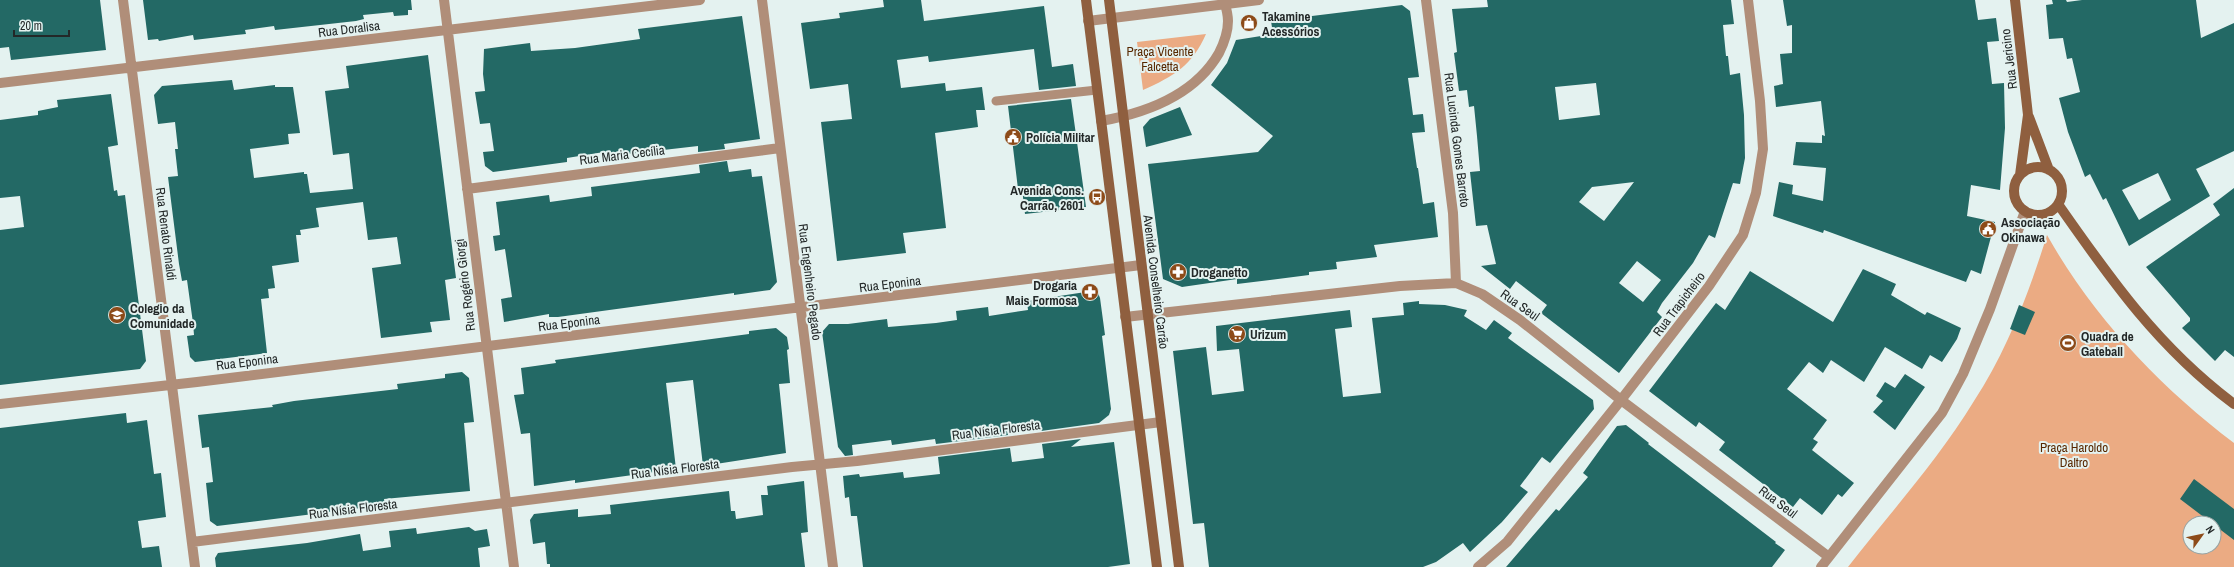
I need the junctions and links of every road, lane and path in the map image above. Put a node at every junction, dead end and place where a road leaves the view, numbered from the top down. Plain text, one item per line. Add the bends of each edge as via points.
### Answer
1 (123, 0) edge
2 (444, 0) edge
3 (700, 0) edge
4 (762, 0) edge
5 (1086, 0) edge
6 (1109, 0) edge
7 (1259, 0) edge
8 (1426, 0) edge
9 (1748, 0) edge
10 (2015, 0) edge
11 (1225, 2) edge
12 (1111, 18) junction
13 (1088, 21) junction
14 (447, 30) junction
15 (131, 67) junction
16 (0, 83) edge
17 (1097, 90) junction
18 (996, 101) dead end
19 (2028, 115) junction
20 (1123, 117) junction
21 (1101, 121) junction
22 (780, 148) junction
23 (2049, 170) junction
24 (2020, 175) junction
25 (467, 188) junction
26 (2058, 204) junction
27 (2025, 211) junction
28 (1141, 265) junction
29 (1119, 268) junction
30 (1456, 283) junction
31 (800, 308) junction
32 (1147, 314) junction
33 (1125, 317) junction
34 (486, 346) junction
35 (172, 385) junction
36 (1621, 400) junction
37 (0, 404) edge
38 (2234, 404) edge
39 (1161, 422) junction
40 (1139, 425) junction
41 (820, 465) junction
42 (506, 504) junction
43 (192, 542) junction
44 (1829, 557) junction
45 (194, 567) edge
46 (514, 567) edge
47 (833, 567) edge
48 (1156, 567) edge
49 (1179, 567) edge
50 (1478, 567) edge
51 (1821, 567) edge

1 - 15 street, Rua Renato Rinaldi
2 - 14 street, Rua Rogério Giorgi
3 - 14 street, Rua Doralisa
4 - 22 street, Rua Engenheiro Pegado
5 - 13 main road
6 - 12 main road, Avenida Conselheiro Carrão
7 - 11 street
8 - 30 street, Rua Lucinda Gomes Barreto via 1454,213
9 - 36 street, Rua Trapicheiro via 1763,149 1756,193 1743,235 1709,286
10 - 19 main road, Rua Jericino
11 - 12 street
11 - 20 street via 1227,34 1211,66 1187,89 1165,101
12 - 13 street
12 - 20 main road, Avenida Conselheiro Carrão
13 - 17 main road
14 - 15 street, Rua Doralisa
14 - 25 street, Rua Rogério Giorgi
15 - 16 street, Rua Doralisa
15 - 35 street, Rua Renato Rinaldi
17 - 18 lane
17 - 21 main road
19 - 23 main road, Rua Jericino
19 - 24 main road, Rua Jericino
20 - 21 street
20 - 28 main road, Avenida Conselheiro Carrão
21 - 29 main road
22 - 25 street, Rua Maria Cecília
22 - 31 street, Rua Engenheiro Pegado
23 - 24 main road via 2034,167
23 - 26 main road via 2056,175 2062,189
24 - 27 main road via 2015,186 2015,198
25 - 34 street, Rua Rogério Giorgi
26 - 27 main road via 2039,215
26 - 38 main road via 2110,278 2161,340 2204,382
27 - 44 street via 1990,309 1963,374 1942,413
28 - 29 street, Rua Eponina
28 - 32 main road, Avenida Conselheiro Carrão
29 - 31 street, Rua Eponina
29 - 33 main road
30 - 32 street, Rua Seul via 1400,286
30 - 36 street, Rua Seul via 1482,294 1520,320
31 - 34 street, Rua Eponina
31 - 41 street, Rua Engenheiro Pegado
32 - 33 street, Rua Seul
32 - 39 main road, Avenida Conselheiro Carrão
33 - 40 main road
34 - 35 street, Rua Eponina
34 - 42 street, Rua Rogério Giorgi
35 - 37 street, Rua Eponina
35 - 43 street, Rua Renato Rinaldi
36 - 44 street, Rua Seul
36 - 50 street, Rua Trapicheiro via 1507,542
39 - 40 street, Rua Nísia Floresta
39 - 49 main road, Avenida Conselheiro Carrão
40 - 41 street, Rua Nísia Floresta
40 - 48 main road
41 - 42 street, Rua Nísia Floresta
41 - 47 street, Rua Engenheiro Pegado
42 - 43 street, Rua Nísia Floresta
42 - 46 street, Rua Rogério Giorgi
43 - 45 street, Rua Renato Rinaldi
44 - 51 street

